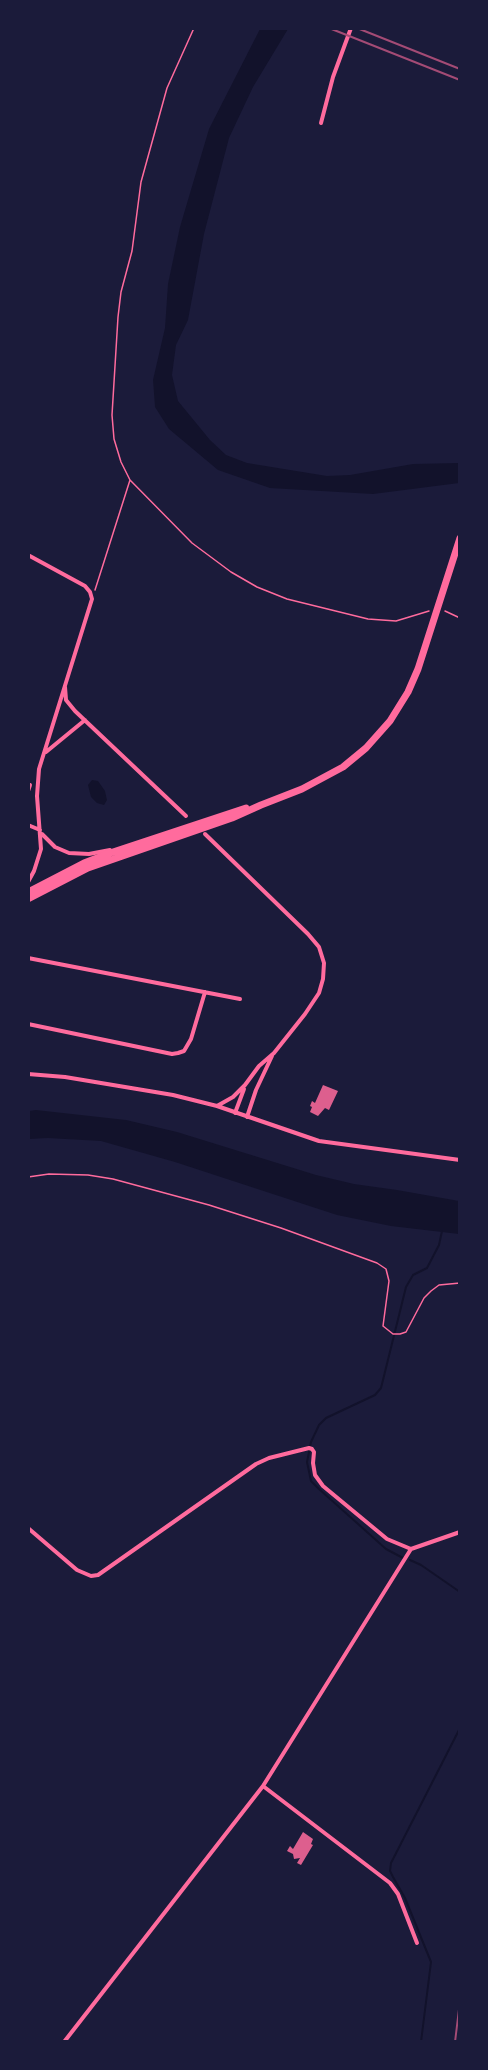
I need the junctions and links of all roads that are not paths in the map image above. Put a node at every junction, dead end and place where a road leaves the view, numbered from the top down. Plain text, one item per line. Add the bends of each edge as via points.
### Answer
1 (351, 28) edge
2 (321, 123) dead end
3 (459, 538) edge
4 (28, 555) edge
5 (65, 683) junction
6 (84, 720) junction
7 (42, 757) junction
8 (30, 785) dead end
9 (28, 791) edge
10 (261, 805) junction
11 (186, 816) dead end
12 (28, 825) edge
13 (41, 832) junction
14 (205, 834) dead end
15 (123, 848) junction
16 (28, 882) edge
17 (28, 892) edge
18 (28, 899) edge
19 (28, 957) edge
20 (205, 992) junction
21 (240, 999) dead end
22 (28, 1024) edge
23 (274, 1053) junction
24 (28, 1074) edge
25 (245, 1085) junction
26 (217, 1106) junction
27 (235, 1113) junction
28 (248, 1117) junction
29 (459, 1160) edge
30 (28, 1528) edge
31 (459, 1532) edge
32 (411, 1550) junction
33 (263, 1786) junction
34 (417, 1943) dead end
35 (64, 2042) edge

1 - 2 street
3 - 10 main road via 418,669 390,721 343,767
4 - 5 street via 90,592 92,599
5 - 6 street via 66,700
5 - 7 street
6 - 7 street
6 - 11 street
7 - 13 street via 37,796
8 - 9 street
10 - 15 main road
10 - 18 main road via 88,868
12 - 13 street
13 - 15 street via 55,847 79,854
13 - 16 street via 39,858
14 - 23 street via 308,934 322,955 324,971 318,993
15 - 17 main road
19 - 20 street
20 - 21 street
20 - 22 street via 191,1039 184,1051 178,1053
23 - 25 street
23 - 28 street
24 - 26 street via 141,1088
25 - 26 street
25 - 27 street
26 - 27 street
27 - 28 street
28 - 29 street via 318,1141
30 - 32 street via 77,1570 98,1575 256,1464 309,1448 314,1452 313,1470 323,1486 380,1535
31 - 32 street
32 - 33 street
33 - 34 street via 390,1883
33 - 35 street

